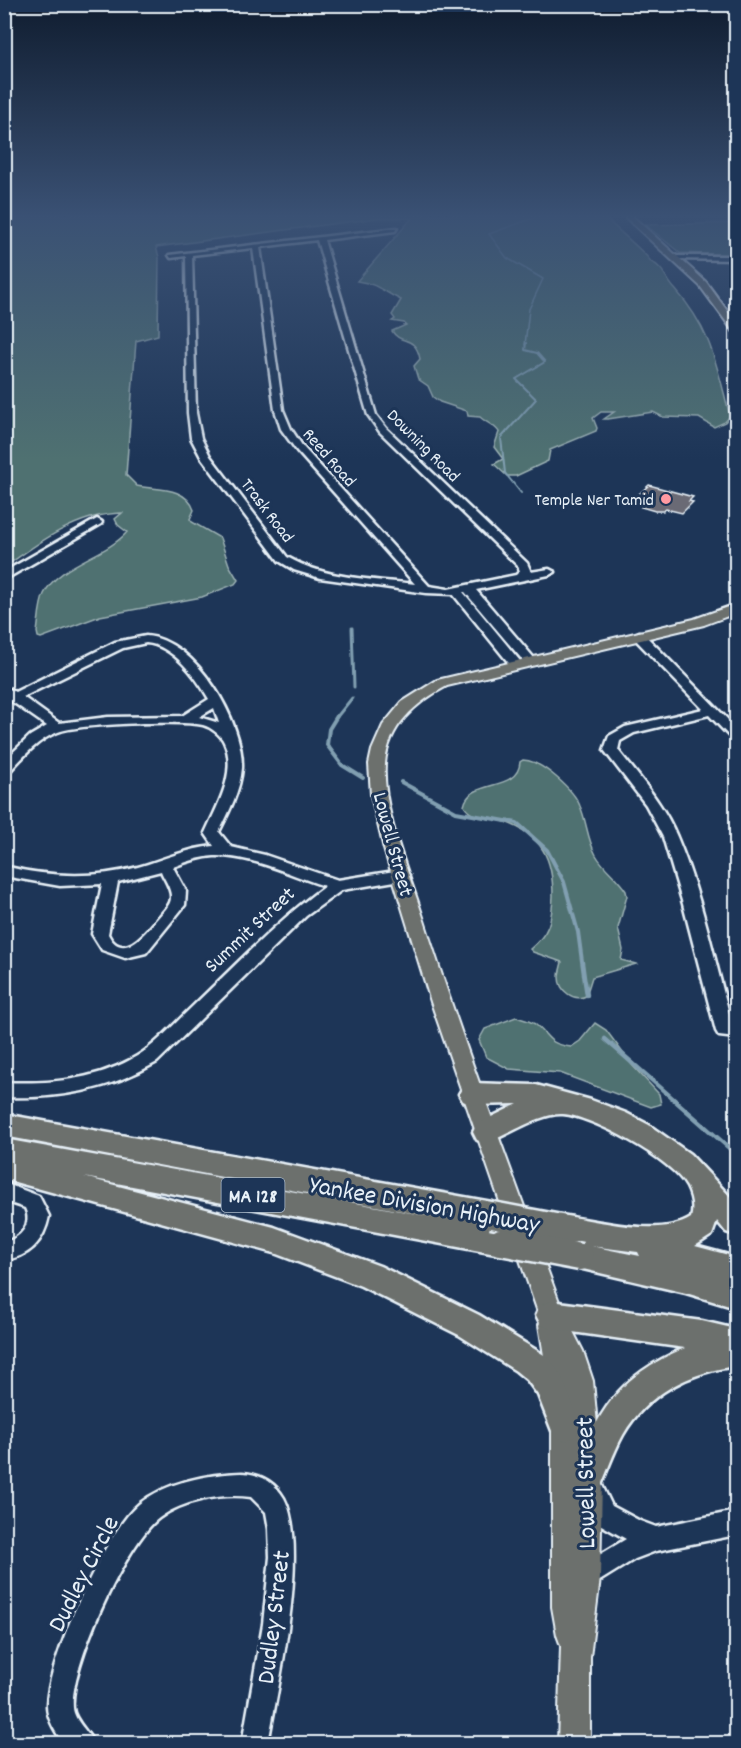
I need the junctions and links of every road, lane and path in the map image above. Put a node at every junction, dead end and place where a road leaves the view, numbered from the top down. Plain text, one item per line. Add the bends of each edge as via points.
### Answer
1 (190, 297) edge
2 (263, 297) edge
3 (337, 297) edge
4 (714, 297) edge
5 (733, 319) edge
6 (736, 329) edge
7 (97, 522) dead end
8 (549, 572) dead end
9 (4, 577) edge
10 (520, 577) junction
11 (470, 589) junction
12 (426, 590) junction
13 (457, 592) junction
14 (735, 609) edge
15 (639, 636) junction
16 (523, 662) junction
17 (9, 693) edge
18 (217, 700) junction
19 (713, 710) junction
20 (185, 720) junction
21 (57, 727) junction
22 (736, 735) edge
23 (231, 742) junction
24 (4, 769) edge
25 (212, 833) junction
26 (226, 851) junction
27 (191, 855) junction
28 (165, 865) junction
29 (4, 871) edge
30 (401, 875) junction
31 (111, 878) junction
32 (338, 885) junction
33 (736, 1031) edge
34 (4, 1089) edge
35 (472, 1094) junction
36 (561, 1103) junction
37 (4, 1125) edge
38 (486, 1132) junction
39 (4, 1150) edge
40 (4, 1167) edge
41 (695, 1174) junction
42 (4, 1192) edge
43 (736, 1223) edge
44 (570, 1230) junction
45 (4, 1251) edge
46 (736, 1270) edge
47 (736, 1294) edge
48 (551, 1315) junction
49 (736, 1344) edge
50 (736, 1351) edge
51 (566, 1425) junction
52 (588, 1479) junction
53 (266, 1494) joint
54 (736, 1523) edge
55 (656, 1539) junction
56 (585, 1578) junction
57 (575, 1657) junction
58 (81, 1743) edge
59 (255, 1743) edge
60 (574, 1743) edge

1 - 12 street, Trask Road via 192,420 196,438 273,548 290,564 320,574
2 - 12 street, Reed Road via 279,410 286,429
3 - 10 street, Downing Road via 372,416 523,565 526,572
4 - 5 main road
5 - 6 main road
7 - 9 street
8 - 10 street, Trask Road
10 - 11 street, Trask Road
11 - 13 street, Trask Road
11 - 16 street
12 - 13 street, Trask Road
13 - 16 street
14 - 15 main road, Lowell Street
15 - 16 main road, Lowell Street
15 - 19 street
16 - 30 main road, Lowell Street via 433,688 407,705 388,729 379,754 378,781
17 - 18 street via 119,645 148,640 171,648
17 - 21 street
18 - 20 street
18 - 23 street
19 - 22 street
19 - 33 street via 630,730 614,739 611,750 663,821 688,894 725,1031
20 - 21 street
20 - 23 street via 213,725
21 - 24 street via 33,741
23 - 25 street via 236,774
25 - 26 street
25 - 27 street
26 - 27 street
26 - 32 street
27 - 28 street
28 - 31 street
28 - 31 street via 178,891 177,905 147,943 132,952 116,950 100,934
29 - 31 street via 43,878
30 - 32 street, Summit Street
30 - 35 main road, Lowell Street
32 - 34 street, Summit Street via 301,912 151,1057 98,1081 47,1090
35 - 36 highway via 533,1095
35 - 38 main road, Lowell Street
36 - 38 highway via 524,1113
36 - 41 highway via 592,1110 633,1127 666,1148
37 - 44 highway, Yankee Division Highway / MA 128, bridge
38 - 48 main road, Lowell Street
39 - 47 highway, Yankee Division Highway / MA 128, bridge via 652,1271
40 - 51 highway via 274,1240 370,1276 469,1325 527,1360 550,1386
41 - 43 highway
41 - 44 highway via 707,1204 706,1217 701,1228 688,1236 650,1240
42 - 45 street via 32,1202 39,1216 35,1234 28,1242
44 - 46 highway, Yankee Division Highway / MA 128
48 - 49 highway
48 - 51 main road, Lowell Street
48 - 52 main road, Lowell Street via 580,1381
50 - 52 highway via 694,1359 633,1397 616,1417
51 - 57 main road, Lowell Street via 567,1607
52 - 55 street via 604,1514
52 - 56 main road, Lowell Street
53 - 58 street, Dudley Circle via 252,1485 193,1492 166,1500 135,1523 83,1625 60,1691 60,1710
53 - 59 street, Dudley Street via 277,1509 281,1565
54 - 55 street
55 - 56 street via 627,1551
56 - 57 main road, Lowell Street
57 - 60 main road, Lowell Street

